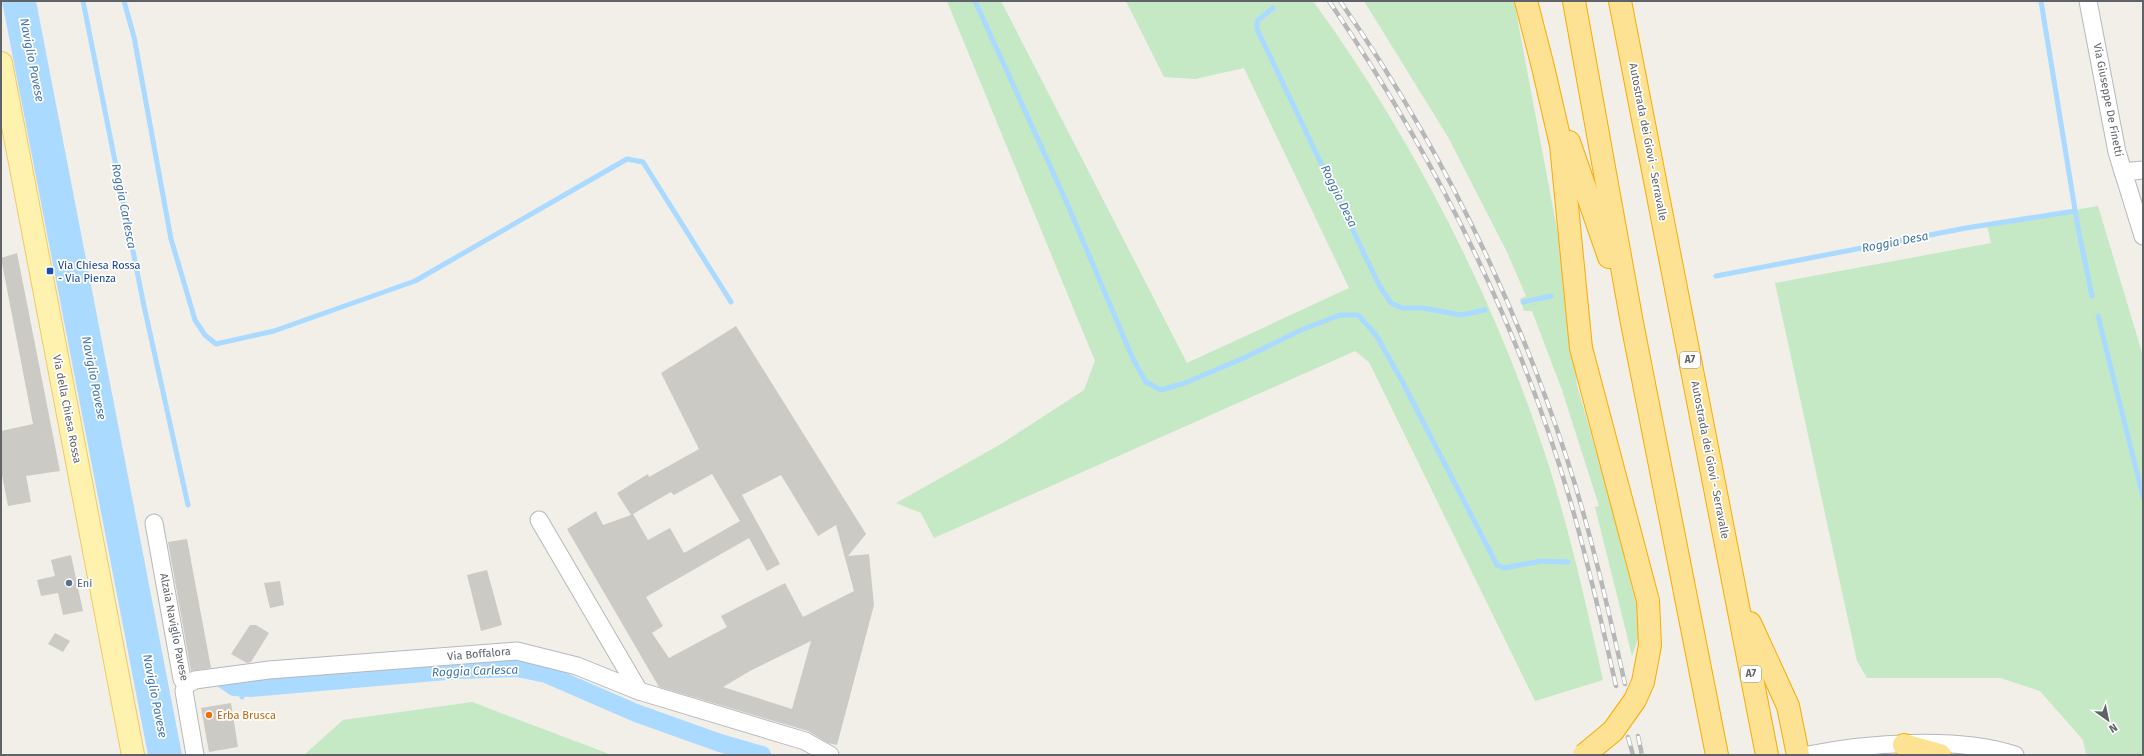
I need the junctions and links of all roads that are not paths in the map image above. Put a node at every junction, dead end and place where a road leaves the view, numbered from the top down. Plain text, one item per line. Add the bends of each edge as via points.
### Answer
1 (1526, 1) edge
2 (1574, 1) edge
3 (1620, 1) edge
4 (1632, 1) edge
5 (2088, 1) edge
6 (1631, 52) junction
7 (1, 63) edge
8 (1544, 67) junction
9 (2143, 170) edge
10 (2123, 172) junction
11 (2137, 197) edge
12 (2143, 236) edge
13 (1632, 323) junction
14 (539, 520) dead end
15 (154, 522) dead end
16 (1736, 593) junction
17 (186, 685) junction
18 (639, 691) junction
19 (1904, 745) junction
20 (133, 755) edge
21 (195, 755) edge
22 (830, 755) edge
23 (1584, 755) edge
24 (1717, 755) edge
25 (1767, 755) edge
26 (1798, 755) edge
27 (1808, 755) edge
28 (1940, 755) edge
29 (2015, 755) edge

1 - 8 highway
2 - 13 highway
3 - 6 highway, Autostrada dei Giovi - Serravalle / A7
4 - 6 highway
5 - 10 street, Via Giuseppe De Finetti
6 - 16 highway, Autostrada dei Giovi - Serravalle / A7
7 - 20 main road, Via della Chiesa Rossa
8 - 13 highway
8 - 23 highway, bridge via 1561,145 1581,348 1648,601 1650,645 1643,682 1635,700 1613,731
9 - 10 street
10 - 11 street, Via Giuseppe De Finetti
11 - 12 street, Via Giuseppe De Finetti
13 - 24 highway
14 - 18 street
15 - 17 street, Alzaia Naviglio Pavese via 182,679
16 - 25 highway, Autostrada dei Giovi - Serravalle / A7
16 - 26 highway via 1788,706
17 - 18 street, Via Boffalora via 194,680 269,670 517,651 577,666
17 - 21 street, Alzaia Naviglio Pavese via 184,691
18 - 22 street, Via Boffalora via 805,741
19 - 27 street via 1831,750
19 - 28 highway
19 - 29 street via 1957,744

